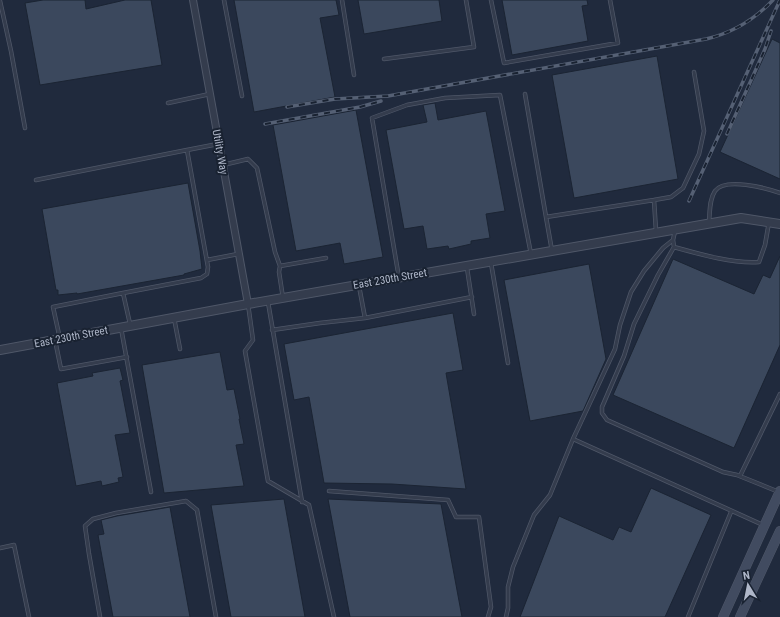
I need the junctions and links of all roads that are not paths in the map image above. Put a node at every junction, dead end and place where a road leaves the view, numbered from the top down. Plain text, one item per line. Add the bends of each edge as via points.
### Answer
1 (193, 0) edge
2 (224, 0) edge
3 (342, 0) edge
4 (466, 0) edge
5 (491, 0) edge
6 (610, 0) edge
7 (0, 1) edge
8 (384, 59) dead end
9 (694, 72) dead end
10 (354, 75) dead end
11 (210, 94) junction
12 (526, 94) dead end
13 (242, 96) dead end
14 (168, 103) dead end
15 (25, 128) dead end
16 (219, 144) junction
17 (187, 150) junction
18 (222, 165) junction
19 (36, 180) dead end
20 (780, 194) edge
21 (654, 200) junction
22 (546, 217) junction
23 (768, 222) junction
24 (709, 224) junction
25 (780, 224) edge
26 (676, 229) junction
27 (656, 233) junction
28 (672, 240) junction
29 (674, 247) junction
30 (552, 251) junction
31 (239, 254) junction
32 (531, 255) junction
33 (326, 258) dead end
34 (207, 260) junction
35 (491, 262) junction
36 (280, 266) junction
37 (467, 266) junction
38 (399, 278) junction
39 (359, 285) junction
40 (123, 293) junction
41 (472, 297) junction
42 (283, 298) junction
43 (268, 300) junction
44 (248, 304) junction
45 (474, 314) dead end
46 (174, 318) junction
47 (365, 318) junction
48 (130, 326) junction
49 (121, 328) junction
50 (272, 330) junction
51 (57, 340) junction
52 (180, 349) dead end
53 (0, 350) edge
54 (127, 357) junction
55 (508, 363) dead end
56 (780, 394) edge
57 (573, 439) junction
58 (740, 476) junction
59 (329, 491) dead end
60 (780, 491) edge
61 (151, 492) dead end
62 (302, 502) junction
63 (731, 512) junction
64 (764, 526) junction
65 (780, 531) edge
66 (0, 548) edge
67 (30, 617) edge
68 (100, 617) edge
69 (216, 617) edge
70 (334, 617) edge
71 (488, 617) edge
72 (506, 617) edge
73 (688, 617) edge
74 (723, 617) edge
75 (740, 617) edge

1 - 11 street, Utility Way
2 - 13 lane
3 - 10 lane
4 - 8 lane via 474,46
5 - 6 lane via 504,63 618,43
7 - 15 lane
9 - 21 lane via 704,131 698,154 683,188 671,197
11 - 14 lane
11 - 16 street, Utility Way
12 - 22 lane
16 - 17 lane
16 - 18 street, Utility Way
17 - 19 lane
17 - 34 lane
18 - 31 street, Utility Way
18 - 36 lane via 248,159 257,168
20 - 24 lane via 734,183 721,186 715,191 711,201
21 - 22 lane
21 - 27 lane
22 - 30 lane
23 - 24 street, East 230th Street via 741,218
23 - 25 street, East 230th Street
23 - 29 lane via 765,245 759,262 749,263
24 - 26 street, East 230th Street
26 - 27 street, East 230th Street
26 - 28 lane
27 - 30 street, East 230th Street
28 - 29 lane
28 - 57 lane via 644,271 631,292 615,349
29 - 58 lane via 634,324 624,356 602,407 602,413 607,420 723,472
30 - 32 street, East 230th Street
31 - 34 lane
31 - 44 street, Utility Way
32 - 35 street, East 230th Street
32 - 38 lane via 500,95 445,98 407,105 372,118
33 - 36 lane
34 - 40 lane via 207,274 201,278
35 - 37 street, East 230th Street
35 - 55 lane
36 - 42 lane
37 - 38 street, East 230th Street
37 - 41 lane
38 - 39 street, East 230th Street
39 - 42 street, East 230th Street
39 - 47 lane
40 - 48 lane
40 - 51 lane via 53,306
41 - 45 lane
41 - 47 lane
42 - 43 street, East 230th Street
43 - 44 street, East 230th Street
43 - 50 lane
44 - 46 street, East 230th Street
44 - 62 lane via 253,340 245,351 268,481
46 - 48 street, East 230th Street
46 - 52 lane
47 - 50 lane
48 - 49 street, East 230th Street
49 - 51 street, East 230th Street
49 - 54 lane
50 - 62 lane
51 - 53 street, East 230th Street
51 - 54 lane via 61,369
54 - 61 lane
56 - 58 lane
57 - 63 lane
57 - 72 lane via 550,495 534,515 513,567 508,587
58 - 60 lane
59 - 71 lane via 448,500 456,517 479,517 491,607
60 - 64 main road
62 - 70 lane via 309,506
63 - 64 lane
63 - 73 lane
64 - 74 main road
65 - 75 main road
66 - 67 lane via 14,545
68 - 69 lane via 85,526 93,519 186,501 197,510

